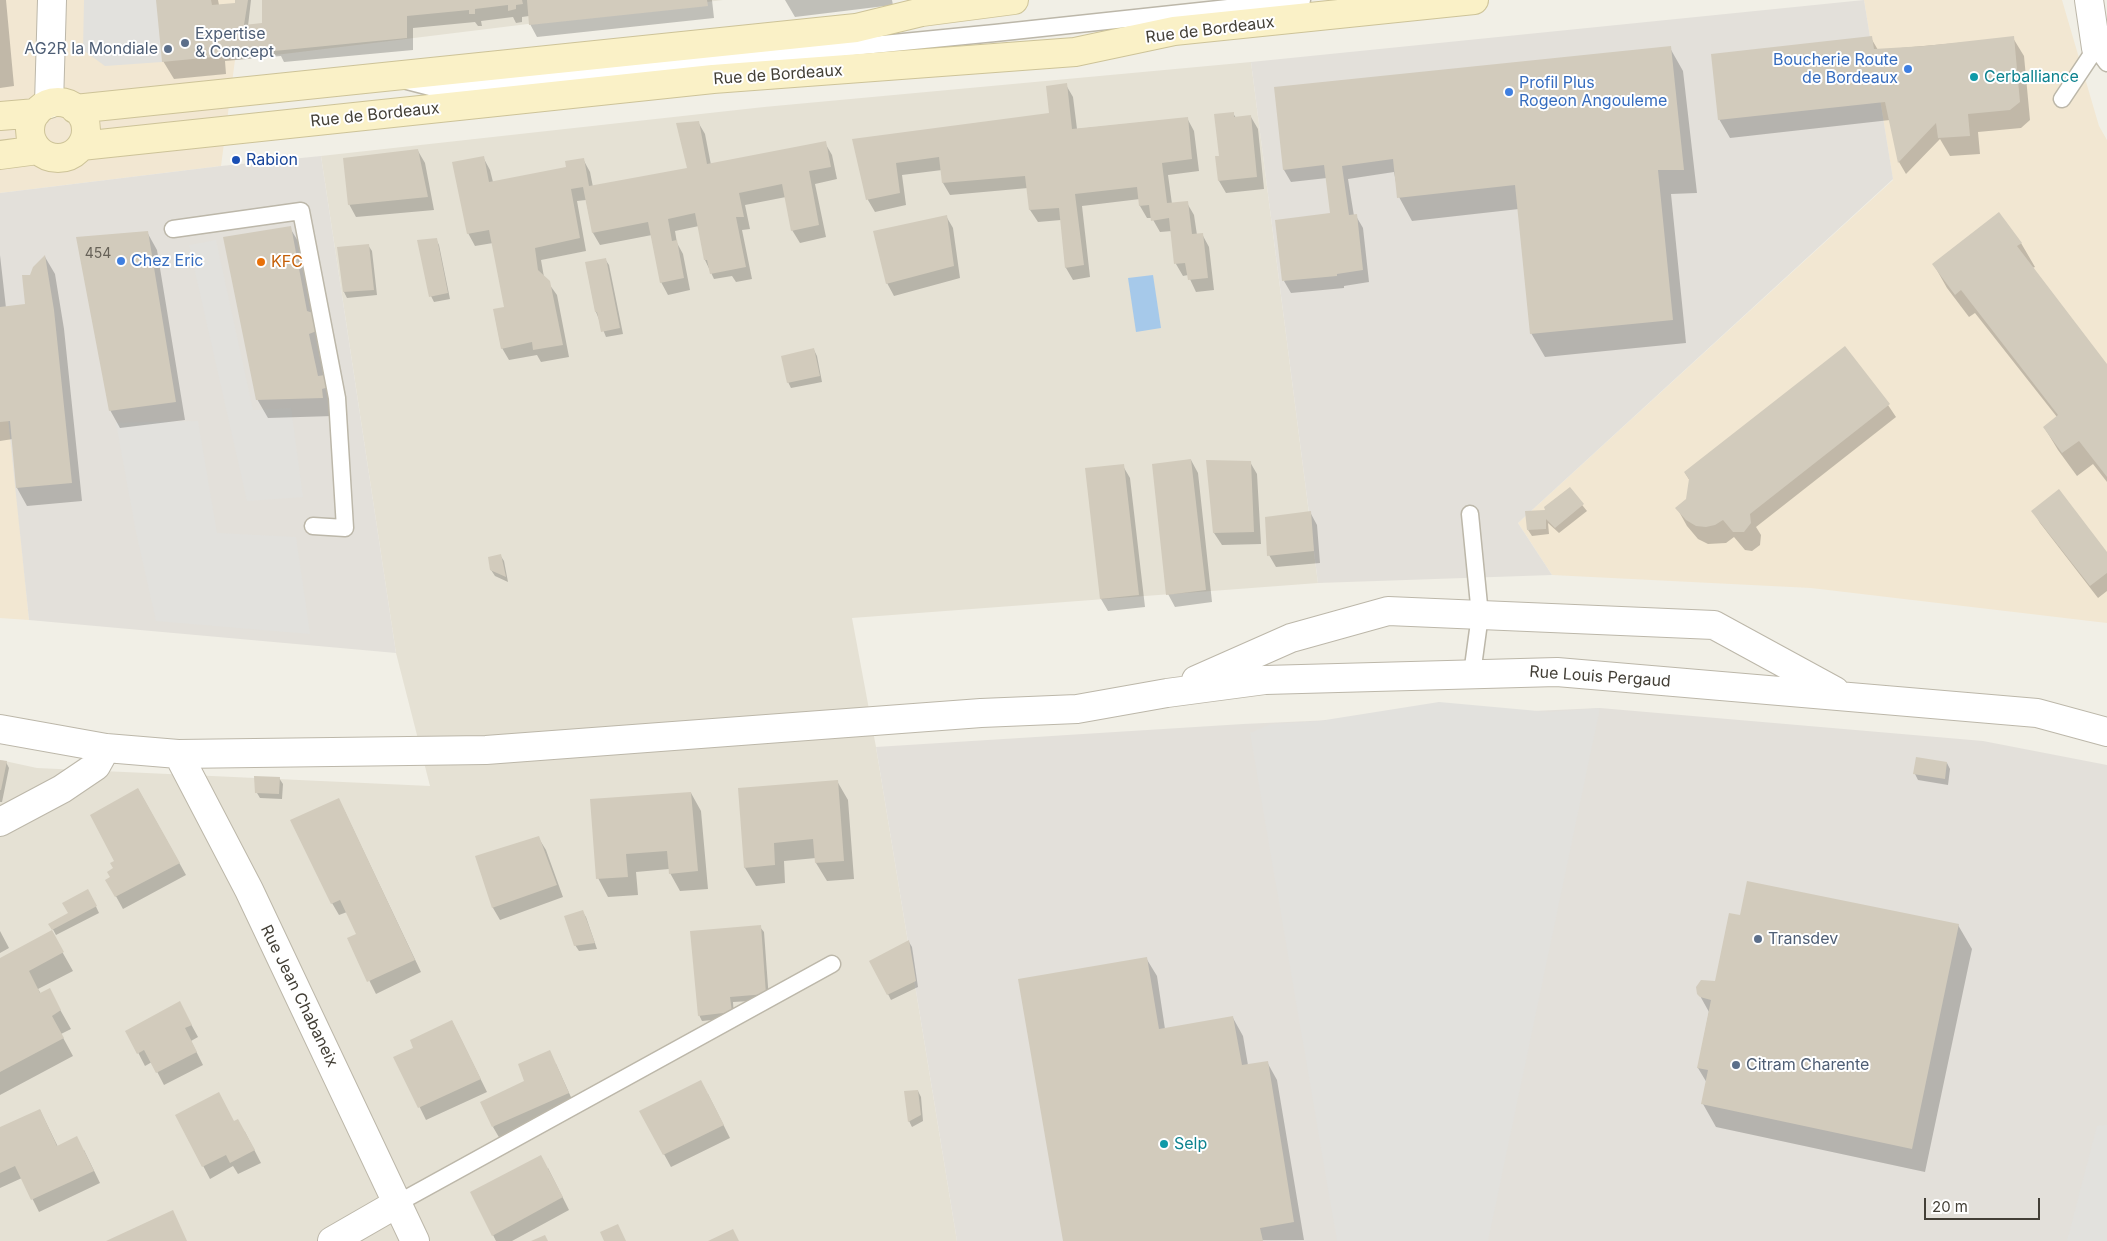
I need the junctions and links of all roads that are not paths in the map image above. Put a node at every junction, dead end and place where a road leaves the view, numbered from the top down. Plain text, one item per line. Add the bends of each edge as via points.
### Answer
1 (52, 0) edge
2 (1014, 0) edge
3 (1302, 0) edge
4 (1474, 0) edge
5 (2089, 0) edge
6 (2101, 56) edge
7 (386, 76) junction
8 (2062, 99) dead end
9 (42, 108) junction
10 (76, 109) junction
11 (0, 116) edge
12 (81, 146) junction
13 (38, 150) junction
14 (0, 155) edge
15 (173, 229) dead end
16 (1470, 514) dead end
17 (313, 526) dead end
18 (1480, 615) junction
19 (1291, 638) junction
20 (1472, 674) junction
21 (1264, 680) junction
22 (1167, 693) junction
23 (1845, 696) junction
24 (0, 729) edge
25 (2107, 732) edge
26 (106, 748) junction
27 (178, 754) junction
28 (0, 822) edge
29 (832, 964) dead end
30 (398, 1202) junction
31 (332, 1241) edge
32 (415, 1241) edge

1 - 9 street
2 - 7 main road via 942,9 856,28
3 - 7 lane via 434,88
4 - 12 main road, Rue de Bordeaux via 1174,31 1075,52 713,79
5 - 6 street
6 - 8 lane
7 - 10 main road
9 - 10 main road via 68,104
9 - 11 main road
9 - 13 main road via 30,129
10 - 12 main road via 86,131
12 - 13 main road via 76,152 60,158 52,158
13 - 14 main road
15 - 17 lane via 301,211 337,398 346,528
16 - 18 lane
18 - 19 street, Rue Louis Pergaud via 1388,611
18 - 20 lane
18 - 23 street, Rue Louis Pergaud via 1714,625
19 - 21 street
19 - 22 street, Rue Louis Pergaud
20 - 21 street, Rue Louis Pergaud
20 - 23 street, Rue Louis Pergaud via 1556,672
21 - 22 street, Rue Louis Pergaud
22 - 27 street via 1077,709 486,750
23 - 25 street, Rue Louis Pergaud via 2037,713
24 - 26 street
26 - 27 street
26 - 28 street via 96,766 62,789
27 - 30 street, Rue Jean Chabaneix via 249,890
29 - 30 lane
30 - 31 street
30 - 32 street, Rue Jean Chabaneix

